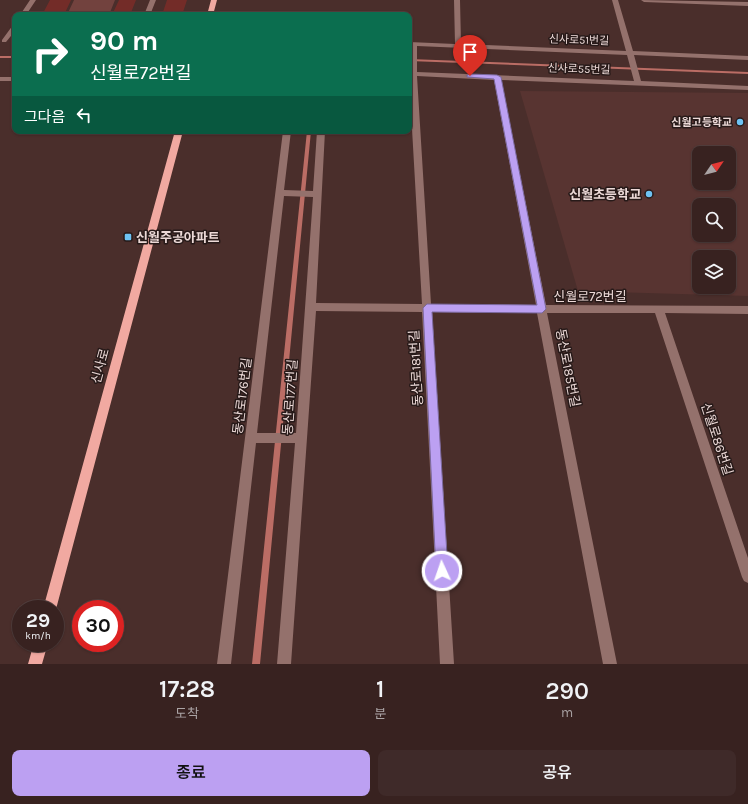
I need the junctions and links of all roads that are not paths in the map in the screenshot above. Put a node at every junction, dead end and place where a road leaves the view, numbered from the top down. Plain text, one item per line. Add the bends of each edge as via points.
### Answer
1 (33, 0) edge
2 (153, 0) edge
3 (214, 0) edge
4 (457, 0) edge
5 (614, 0) edge
6 (644, 0) edge
7 (748, 4) edge
8 (25, 12) edge
9 (148, 12) edge
10 (211, 12) edge
11 (12, 29) edge
12 (2, 41) edge
13 (412, 45) edge
14 (458, 46) junction
15 (631, 55) junction
16 (748, 58) edge
17 (412, 72) edge
18 (497, 77) junction
19 (0, 79) edge
20 (12, 79) edge
21 (638, 81) junction
22 (748, 88) edge
23 (178, 134) edge
24 (287, 134) edge
25 (321, 134) edge
26 (283, 193) junction
27 (315, 194) junction
28 (311, 307) junction
29 (427, 308) junction
30 (542, 309) junction
31 (659, 310) junction
32 (748, 310) edge
33 (255, 438) junction
34 (296, 438) junction
35 (748, 577) edge
36 (52, 600) edge
37 (38, 652) edge
38 (35, 664) edge
39 (224, 664) edge
40 (284, 664) edge
41 (447, 664) edge
42 (610, 664) edge

1 - 8 street
2 - 9 street
3 - 10 main road
4 - 14 street
5 - 15 street
6 - 7 street
11 - 12 street
13 - 14 street, 신사로51번길
13 - 17 street, 동산로181번길
14 - 15 street, 신사로51번길
15 - 16 street, 신사로51번길
15 - 21 street
17 - 18 street, 신사로55번길
17 - 29 street, 동산로181번길
18 - 21 street, 신사로55번길
18 - 30 street, 동산로185번길
19 - 20 street
21 - 22 street, 신사로55번길
23 - 36 main road, 신사로
24 - 26 street, 동산로176번길
25 - 27 street, 동산로177번길
26 - 27 street
26 - 33 street, 동산로176번길
27 - 28 street, 동산로177번길
28 - 29 street, 신월로72번길
28 - 34 street, 동산로177번길
29 - 30 street, 신월로72번길
29 - 41 street, 동산로181번길
30 - 31 street, 신월로72번길
30 - 42 street, 동산로185번길
31 - 32 street, 신월로72번길
31 - 35 street, 신월로86번길
33 - 34 street
33 - 39 street, 동산로176번길
34 - 40 street, 동산로177번길
37 - 38 main road

